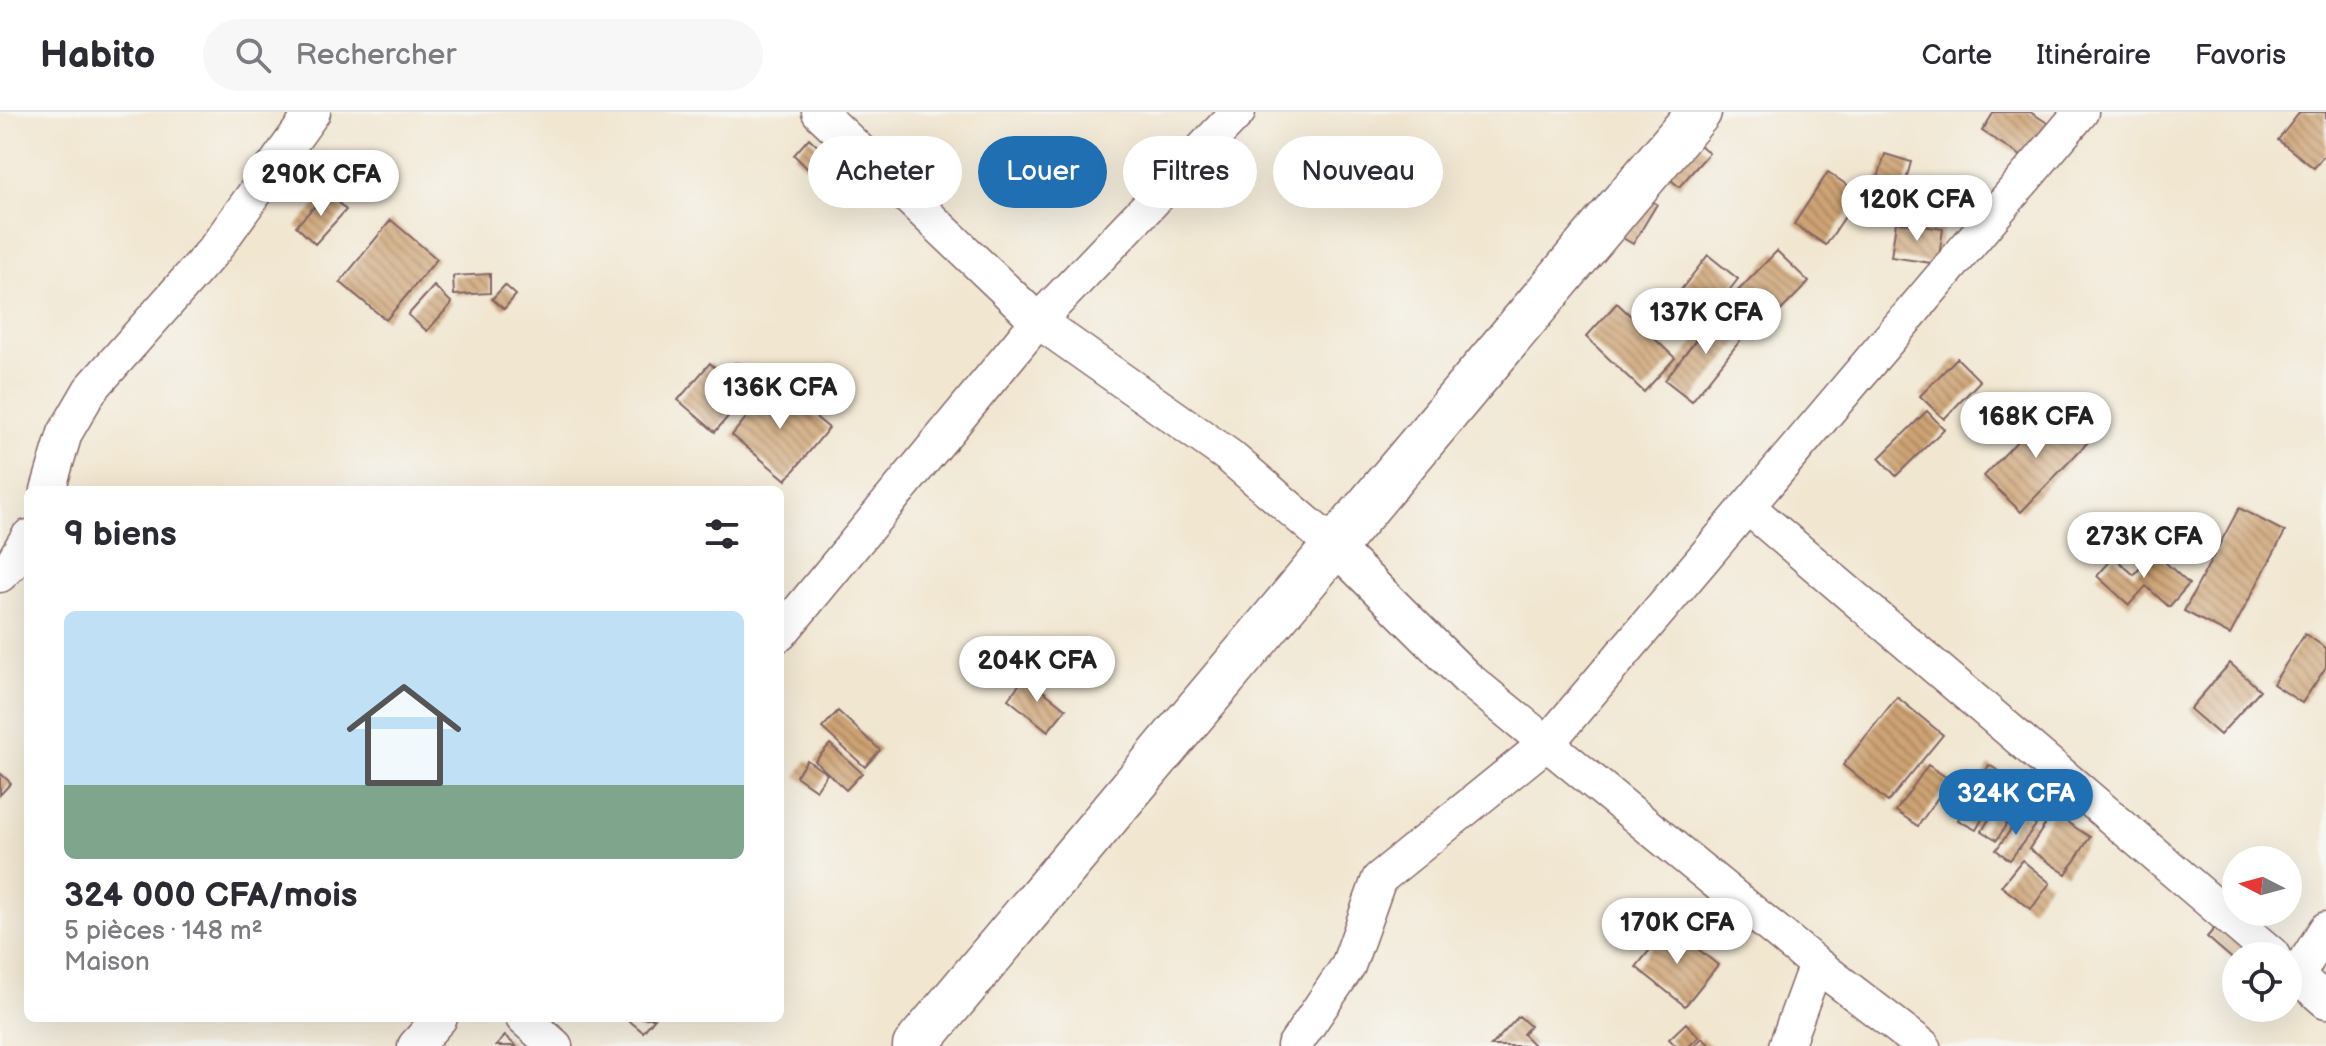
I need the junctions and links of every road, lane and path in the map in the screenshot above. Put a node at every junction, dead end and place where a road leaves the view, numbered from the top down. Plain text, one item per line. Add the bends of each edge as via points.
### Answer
1 (313, 112) edge
2 (819, 112) edge
3 (1238, 112) edge
4 (1699, 112) edge
5 (2081, 112) edge
6 (1038, 321) junction
7 (49, 486) edge
8 (1749, 508) junction
9 (24, 544) edge
10 (1335, 547) junction
11 (0, 575) edge
12 (784, 629) edge
13 (1548, 742) junction
14 (2326, 929) edge
15 (2257, 942) edge
16 (2302, 952) edge
17 (1816, 964) junction
18 (2302, 981) edge
19 (2326, 1001) edge
20 (436, 1022) edge
21 (528, 1022) edge
22 (415, 1046) edge
23 (555, 1046) edge
24 (915, 1046) edge
25 (1294, 1046) edge
26 (1786, 1046) edge
27 (1923, 1046) edge

1 - 7 street via 214,250 90,390 65,433
2 - 6 street
3 - 6 street
4 - 10 street
5 - 8 street
6 - 10 street via 1229,456
6 - 12 street
8 - 13 street
8 - 15 street
9 - 11 street
10 - 13 street via 1467,678
10 - 24 street
13 - 17 street
13 - 25 street via 1379,879 1348,966
14 - 16 street
17 - 26 street
17 - 27 street
18 - 19 street
20 - 22 street
21 - 23 street

